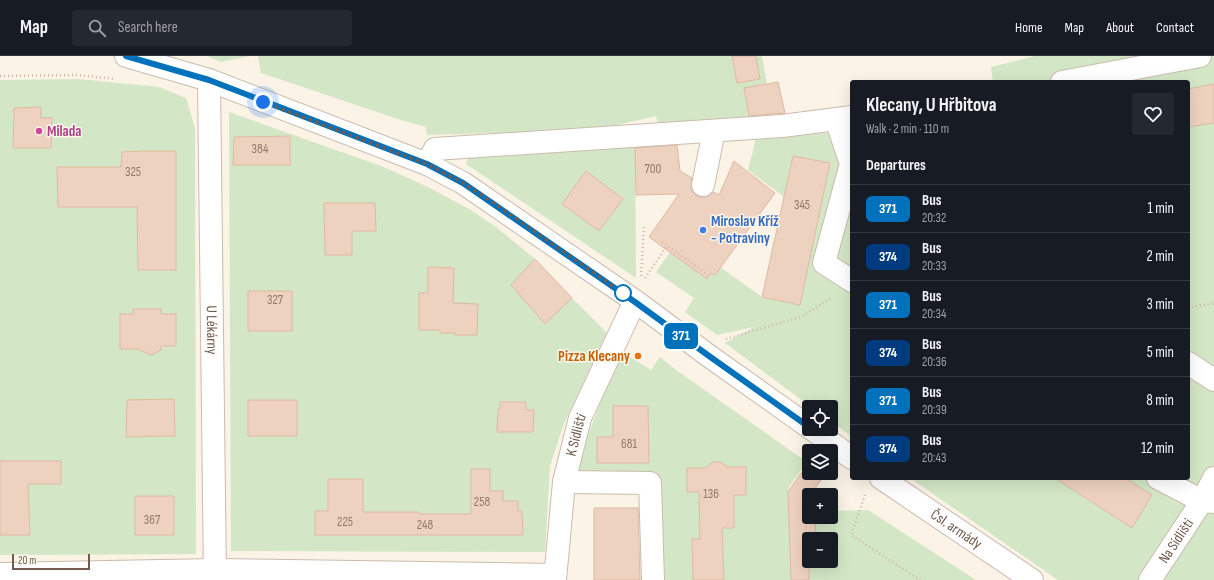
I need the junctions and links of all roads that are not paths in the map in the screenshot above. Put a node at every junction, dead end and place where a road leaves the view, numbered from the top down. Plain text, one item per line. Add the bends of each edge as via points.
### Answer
1 (126, 56) edge
2 (1200, 56) edge
3 (209, 80) junction
4 (1073, 80) edge
5 (844, 118) edge
6 (714, 131) junction
7 (850, 157) edge
8 (427, 164) junction
9 (850, 168) edge
10 (703, 185) dead end
11 (850, 280) edge
12 (638, 293) junction
13 (1190, 364) edge
14 (1214, 380) edge
15 (802, 422) edge
16 (822, 436) edge
17 (850, 457) edge
18 (1214, 478) edge
19 (1162, 480) edge
20 (564, 482) junction
21 (874, 483) edge
22 (1208, 502) edge
23 (0, 574) edge
24 (215, 575) edge
25 (555, 578) edge
26 (653, 580) edge
27 (1032, 580) edge
28 (1150, 580) edge

1 - 3 street
2 - 4 street
3 - 8 street
3 - 24 street, U Lékárny
5 - 6 street
5 - 7 street
6 - 8 street via 435,149
6 - 10 street
8 - 12 street via 463,183
9 - 11 street via 824,263
12 - 15 street via 709,356
12 - 20 street, K Sídlišti via 580,418
13 - 14 street
16 - 17 street
18 - 22 street, Na Sídlišti
19 - 22 street, Na Sídlišti
20 - 25 street, K Sídlišti
20 - 26 street via 650,483
21 - 27 street, Čsl. armády
22 - 28 street, Na Sídlišti
23 - 24 street
24 - 25 street

